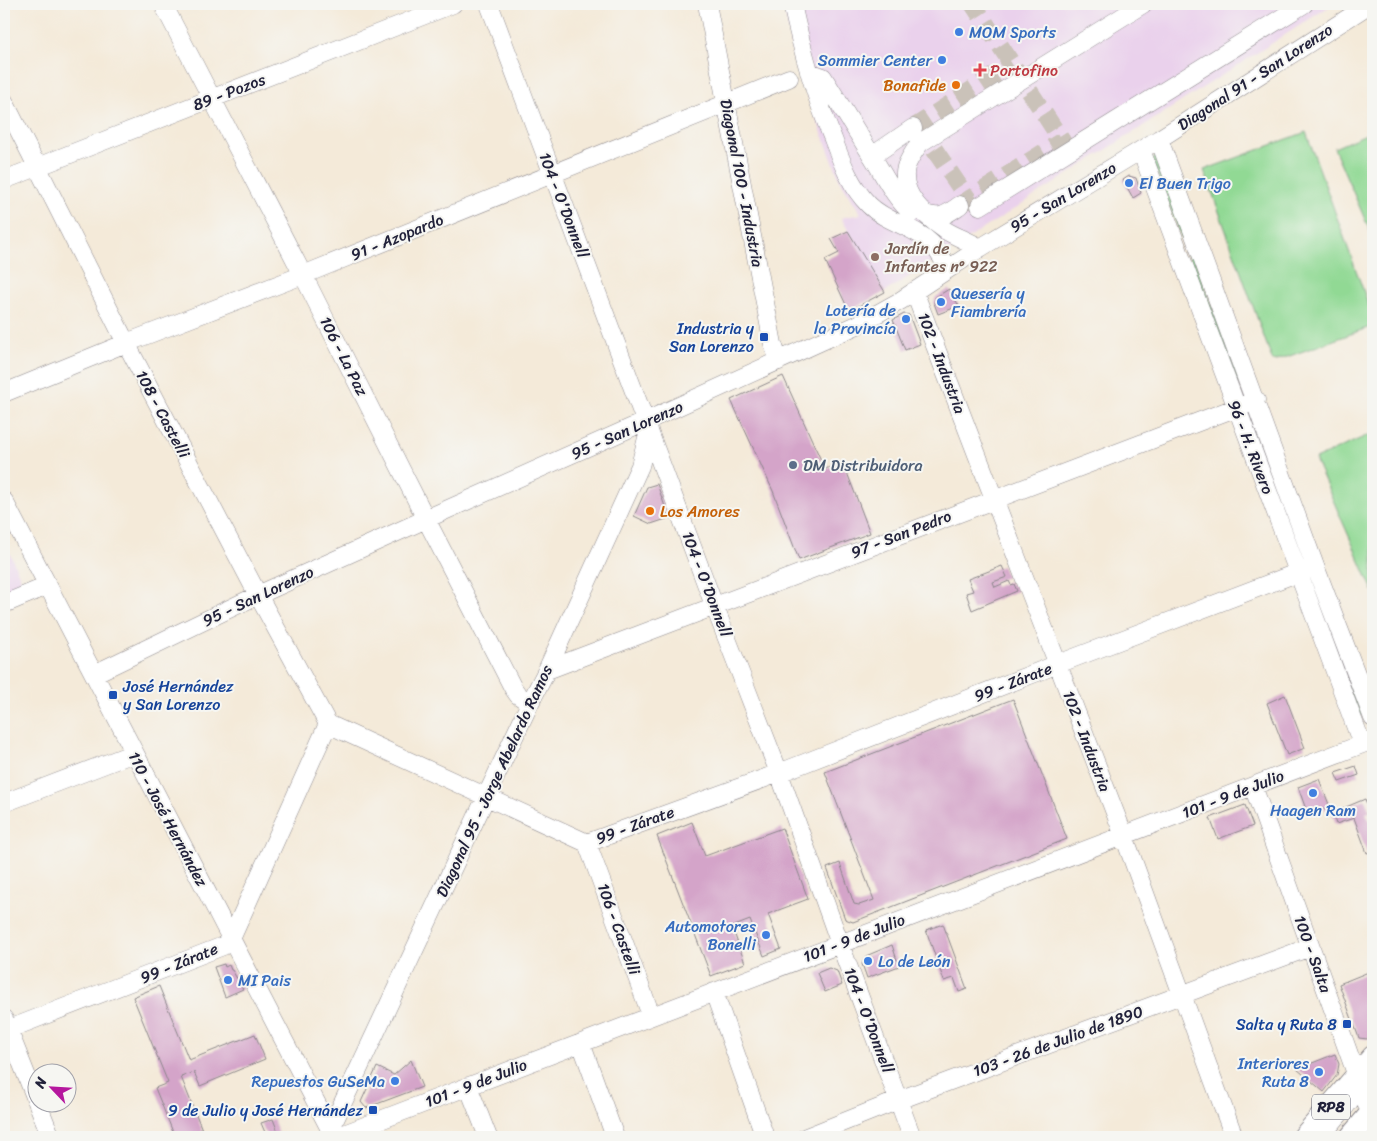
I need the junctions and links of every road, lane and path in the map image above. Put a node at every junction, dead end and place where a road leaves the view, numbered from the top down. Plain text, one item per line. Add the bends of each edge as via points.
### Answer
1 (163, 4) edge
2 (453, 4) edge
3 (489, 4) edge
4 (707, 4) edge
5 (792, 4) edge
6 (1143, 4) edge
7 (1304, 4) edge
8 (1359, 6) edge
9 (1287, 10) edge
10 (809, 72) junction
11 (789, 78) dead end
12 (212, 98) junction
13 (4, 101) edge
14 (727, 104) junction
15 (916, 136) junction
16 (1159, 139) junction
17 (1141, 150) junction
18 (872, 156) junction
19 (37, 166) junction
20 (551, 174) junction
21 (4, 180) edge
22 (960, 204) tunnel mouth
23 (980, 206) dead end
24 (925, 214) junction
25 (946, 230) junction
26 (980, 248) junction
27 (948, 268) junction
28 (303, 274) junction
29 (914, 291) junction
30 (126, 342) junction
31 (779, 361) junction
32 (4, 393) edge
33 (1256, 400) junction
34 (1236, 407) junction
35 (648, 426) junction
36 (994, 498) junction
37 (4, 501) edge
38 (426, 519) junction
39 (1315, 566) junction
40 (1299, 573) junction
41 (47, 586) junction
42 (258, 596) junction
43 (4, 604) edge
44 (714, 605) junction
45 (1058, 664) junction
46 (547, 670) junction
47 (94, 674) junction
48 (530, 703) junction
49 (1373, 718) edge
50 (328, 724) junction
51 (1367, 742) edge
52 (134, 754) junction
53 (779, 773) junction
54 (1253, 786) junction
55 (486, 797) junction
56 (4, 803) edge
57 (1124, 836) junction
58 (587, 843) junction
59 (231, 939) junction
60 (840, 944) junction
61 (1310, 947) junction
62 (714, 992) junction
63 (1182, 995) junction
64 (651, 1016) junction
65 (5, 1026) edge
66 (581, 1043) junction
67 (1373, 1057) edge
68 (468, 1086) junction
69 (1368, 1097) edge
70 (899, 1100) junction
71 (333, 1134) edge
72 (51, 1137) edge
73 (488, 1137) edge
74 (615, 1137) edge
75 (765, 1137) edge
76 (806, 1137) edge
77 (912, 1137) edge
78 (1234, 1137) edge
79 (1304, 1137) edge
80 (1320, 1137) edge
81 (1328, 1137) edge
82 (1338, 1137) edge
83 (1351, 1137) edge

1 - 12 street, 106 - La Paz
2 - 12 street, 89 - Pozos
3 - 20 street, 104 - O'Donnell
4 - 14 street, Diagonal 100 - Industria
5 - 10 street
6 - 15 street
7 - 9 street
8 - 16 street, Diagonal 91 - San Lorenzo
9 - 23 street
10 - 18 street via 823,76
10 - 27 street via 844,169 855,190 888,219 932,243
11 - 14 street, 91 - Azopardo
12 - 19 street, 89 - Pozos
12 - 28 street, 106 - La Paz
13 - 19 street, 108 - Castelli
14 - 20 street, 91 - Azopardo
14 - 31 street, Diagonal 100 - Industria via 773,344
15 - 18 street
15 - 24 street via 905,180 916,205
16 - 17 street, Diagonal 91 - San Lorenzo
16 - 33 street, 96 - H. Rivero
17 - 26 street, 95 - San Lorenzo
17 - 34 street, 96 - H. Rivero
18 - 25 street via 905,208
19 - 21 street, 89 - Pozos
19 - 30 street, 108 - Castelli
20 - 28 street, 91 - Azopardo
20 - 35 street, 104 - O'Donnell
22 - 24 street via 941,217
24 - 25 street
25 - 26 street
26 - 27 street, 95 - San Lorenzo
27 - 29 street, 95 - San Lorenzo
28 - 30 street, 91 - Azopardo
28 - 38 street, 106 - La Paz
29 - 31 street, 95 - San Lorenzo via 857,324
29 - 36 street, 102 - Industria
30 - 32 street, 91 - Azopardo
30 - 42 street, 108 - Castelli
31 - 35 street, 95 - San Lorenzo
33 - 34 street, 97 - San Pedro
33 - 39 street, 96 - H. Rivero
34 - 36 street, 97 - San Pedro
34 - 40 street, 96 - H. Rivero
35 - 38 street, 95 - San Lorenzo
35 - 44 street, 104 - O'Donnell
35 - 46 street, Diagonal 95 - Jorge Abelardo Ramos via 640,466
36 - 44 street, 97 - San Pedro
36 - 45 street, 102 - Industria
37 - 41 street, 110 - José Hernández
38 - 42 street, 95 - San Lorenzo
38 - 48 street, 106 - La Paz via 513,688
39 - 40 street, 99 - Zárate
39 - 49 street, 96 - H. Rivero
40 - 45 street, 99 - Zárate
40 - 51 street, 96 - H. Rivero
41 - 43 street
41 - 47 street, 110 - José Hernández
42 - 47 street, 95 - San Lorenzo
42 - 50 street, 108 - Castelli
44 - 46 street, 97 - San Pedro
44 - 53 street, 104 - O'Donnell
45 - 53 street, 99 - Zárate
45 - 57 street, 102 - Industria
46 - 48 street, Diagonal 95 - Jorge Abelardo Ramos
47 - 52 street, 110 - José Hernández
48 - 55 street, Diagonal 95 - Jorge Abelardo Ramos
50 - 55 street, 99 - Zárate
50 - 59 street, 99 - Zárate
51 - 54 street, 101 - 9 de Julio
52 - 56 street
52 - 59 street, 110 - José Hernández
53 - 58 street, 99 - Zárate
53 - 60 street, 104 - O'Donnell
54 - 57 street, 101 - 9 de Julio
54 - 61 street, 100 - Salta
55 - 58 street, 99 - Zárate
55 - 71 street, Diagonal 95 - Jorge Abelardo Ramos
57 - 60 street, 101 - 9 de Julio
57 - 63 street, 102 - Industria
58 - 64 street, 106 - Castelli
59 - 65 street, 99 - Zárate via 217,950
59 - 71 street, 110 - José Hernández
60 - 62 street, 101 - 9 de Julio
60 - 70 street, 104 - O'Donnell
61 - 63 street, 103 - 26 de Julio de 1890
61 - 69 street, 100 - Salta
62 - 64 street, 101 - 9 de Julio
62 - 75 street
63 - 70 street, 103 - 26 de Julio de 1890
63 - 78 street, 102 - Industria
64 - 66 street, 101 - 9 de Julio
65 - 72 street
66 - 68 street, 101 - 9 de Julio
66 - 74 street
67 - 69 main road, RP8
68 - 71 street, 101 - 9 de Julio
68 - 73 street
69 - 79 main road, RP8
69 - 80 street via 1342,1112
69 - 81 street
69 - 82 street
69 - 83 main road, RP8
70 - 76 street, 103 - 26 de Julio de 1890
70 - 77 street, 104 - O'Donnell

